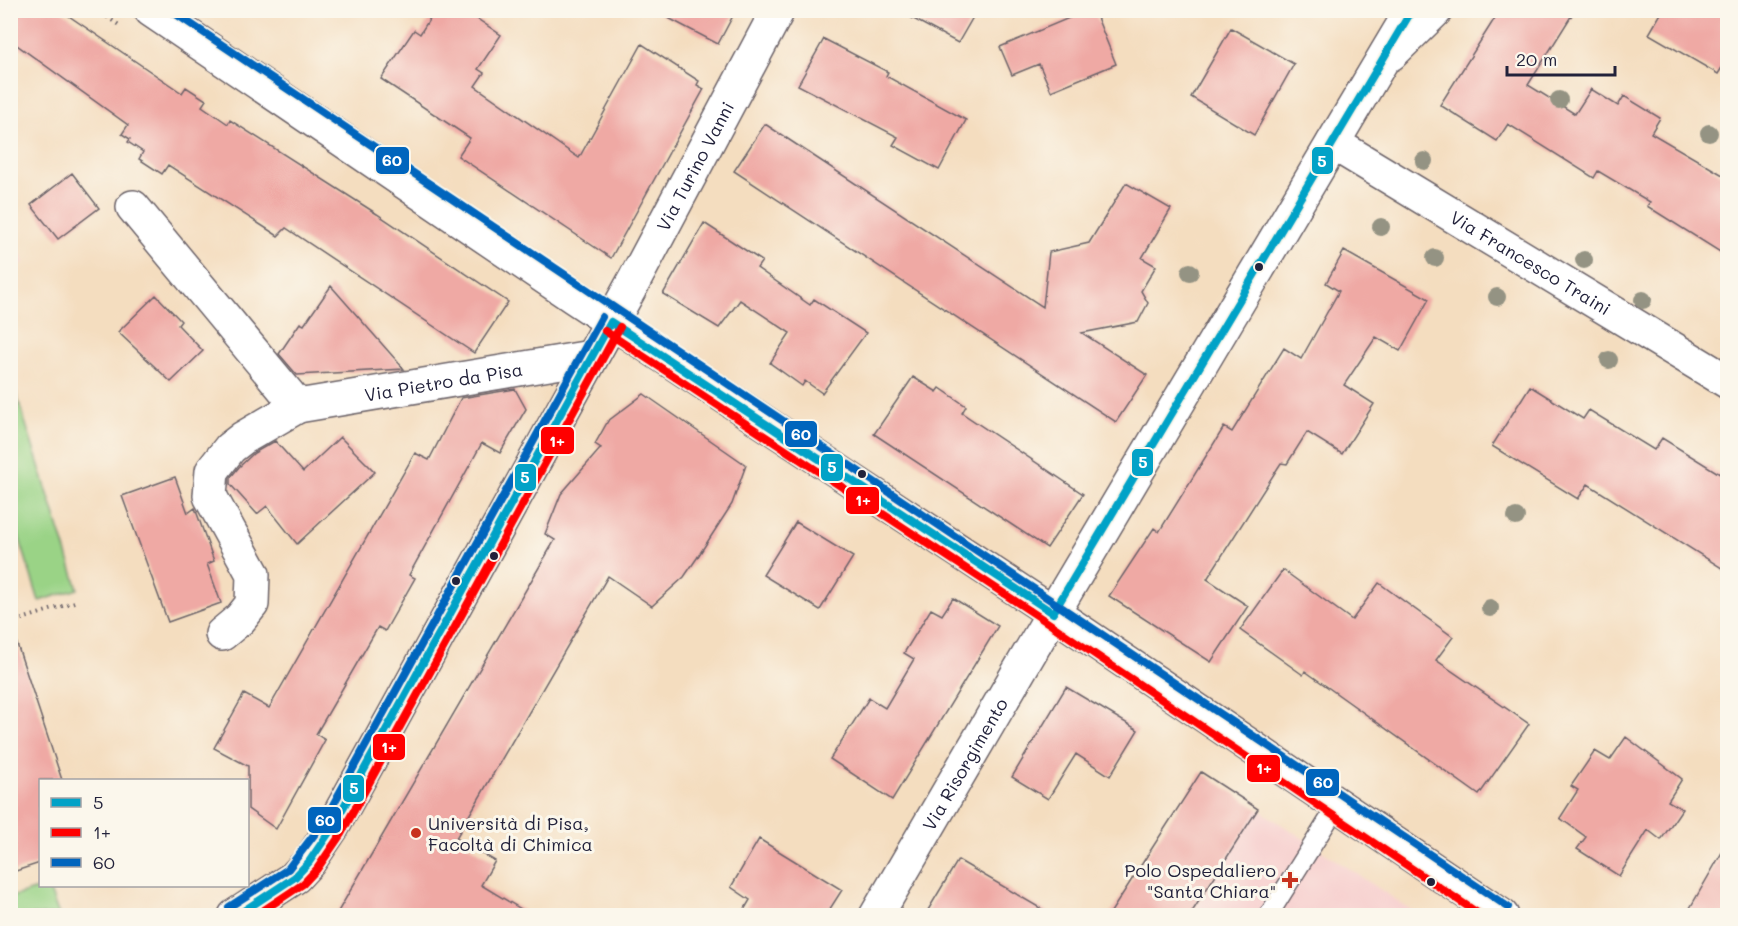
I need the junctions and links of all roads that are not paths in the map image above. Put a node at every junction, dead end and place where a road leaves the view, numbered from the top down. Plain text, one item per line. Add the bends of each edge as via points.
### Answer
1 (151, 10) edge
2 (778, 10) edge
3 (1393, 10) edge
4 (1412, 10) edge
5 (1436, 10) edge
6 (1381, 64) junction
7 (1334, 143) junction
8 (133, 207) dead end
9 (611, 322) junction
10 (591, 357) junction
11 (1728, 382) edge
12 (298, 406) junction
13 (1053, 613) junction
14 (222, 634) dead end
15 (1337, 806) junction
16 (235, 915) edge
17 (876, 915) edge
18 (1268, 915) edge
19 (1502, 915) edge

1 - 9 street
2 - 9 street, Via Turino Vanni
3 - 6 street
4 - 6 street
5 - 6 street
6 - 7 street, Via Risorgimento
7 - 11 street, Via Francesco Traini
7 - 13 street, Via Risorgimento
8 - 12 street
9 - 10 street, Via Turino Vanni
9 - 13 street
10 - 12 street, Via Pietro da Pisa
10 - 16 street, Via Turino Vanni via 332,828 295,877
12 - 14 street, Via Pietro da Pisa via 243,438 212,471 210,496 253,574 252,604
13 - 15 street
13 - 17 street, Via Risorgimento
15 - 18 lane
15 - 19 street

